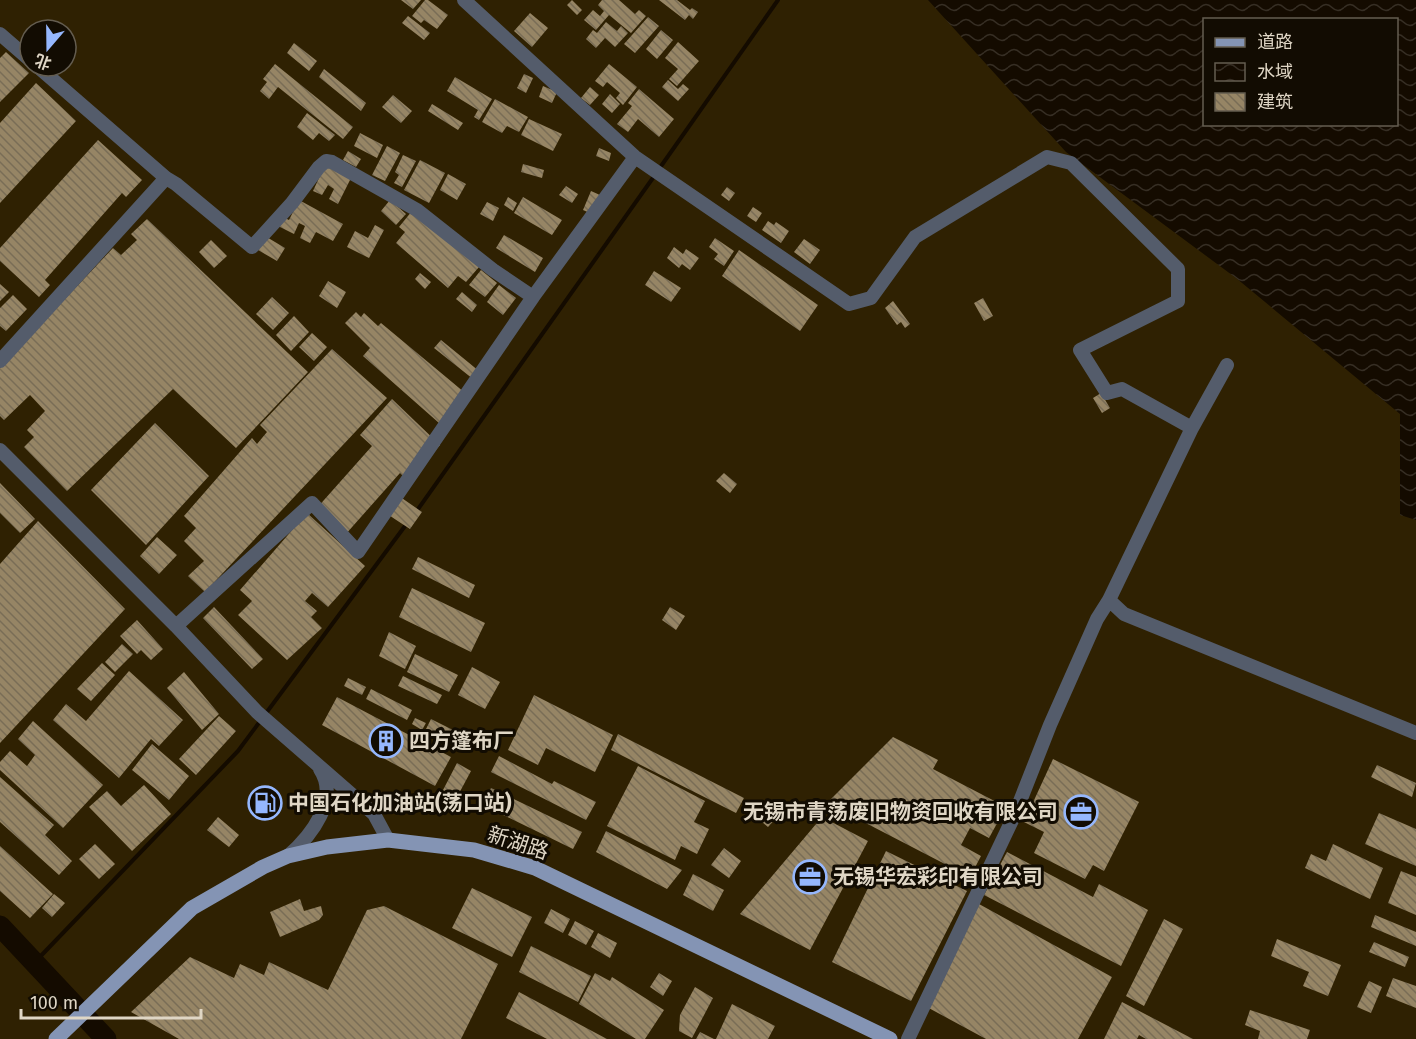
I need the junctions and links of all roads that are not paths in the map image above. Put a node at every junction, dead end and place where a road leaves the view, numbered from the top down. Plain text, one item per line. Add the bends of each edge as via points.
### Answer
1 (464, 0) edge
2 (0, 34) edge
3 (18, 50) edge
4 (51, 78) edge
5 (638, 160) junction
6 (166, 178) junction
7 (533, 297) junction
8 (0, 361) edge
9 (1227, 365) dead end
10 (1192, 429) junction
11 (0, 450) edge
12 (1109, 600) junction
13 (176, 626) junction
14 (1416, 733) edge
15 (315, 762) junction
16 (388, 840) junction
17 (288, 856) junction
18 (56, 1039) edge
19 (890, 1039) edge
20 (908, 1039) edge

1 - 5 street
2 - 3 street
4 - 6 street
5 - 7 street
5 - 10 street via 849,304 871,298 915,237 1047,157 1071,163 1178,269 1178,301 1080,350 1107,393 1122,389
6 - 7 street via 252,247 319,167 326,161 332,162 417,210
6 - 8 street
7 - 13 street via 358,552 312,503
9 - 10 street
10 - 12 street
11 - 13 street
12 - 14 street via 1124,614
12 - 20 street via 1096,619 1015,814
13 - 15 street via 257,712
15 - 16 street via 374,814
15 - 17 street via 327,786 322,813 304,842
16 - 17 main road, 新湖路
16 - 19 main road, 新湖路 via 474,850 535,868
17 - 18 main road, 新湖路 via 192,908

